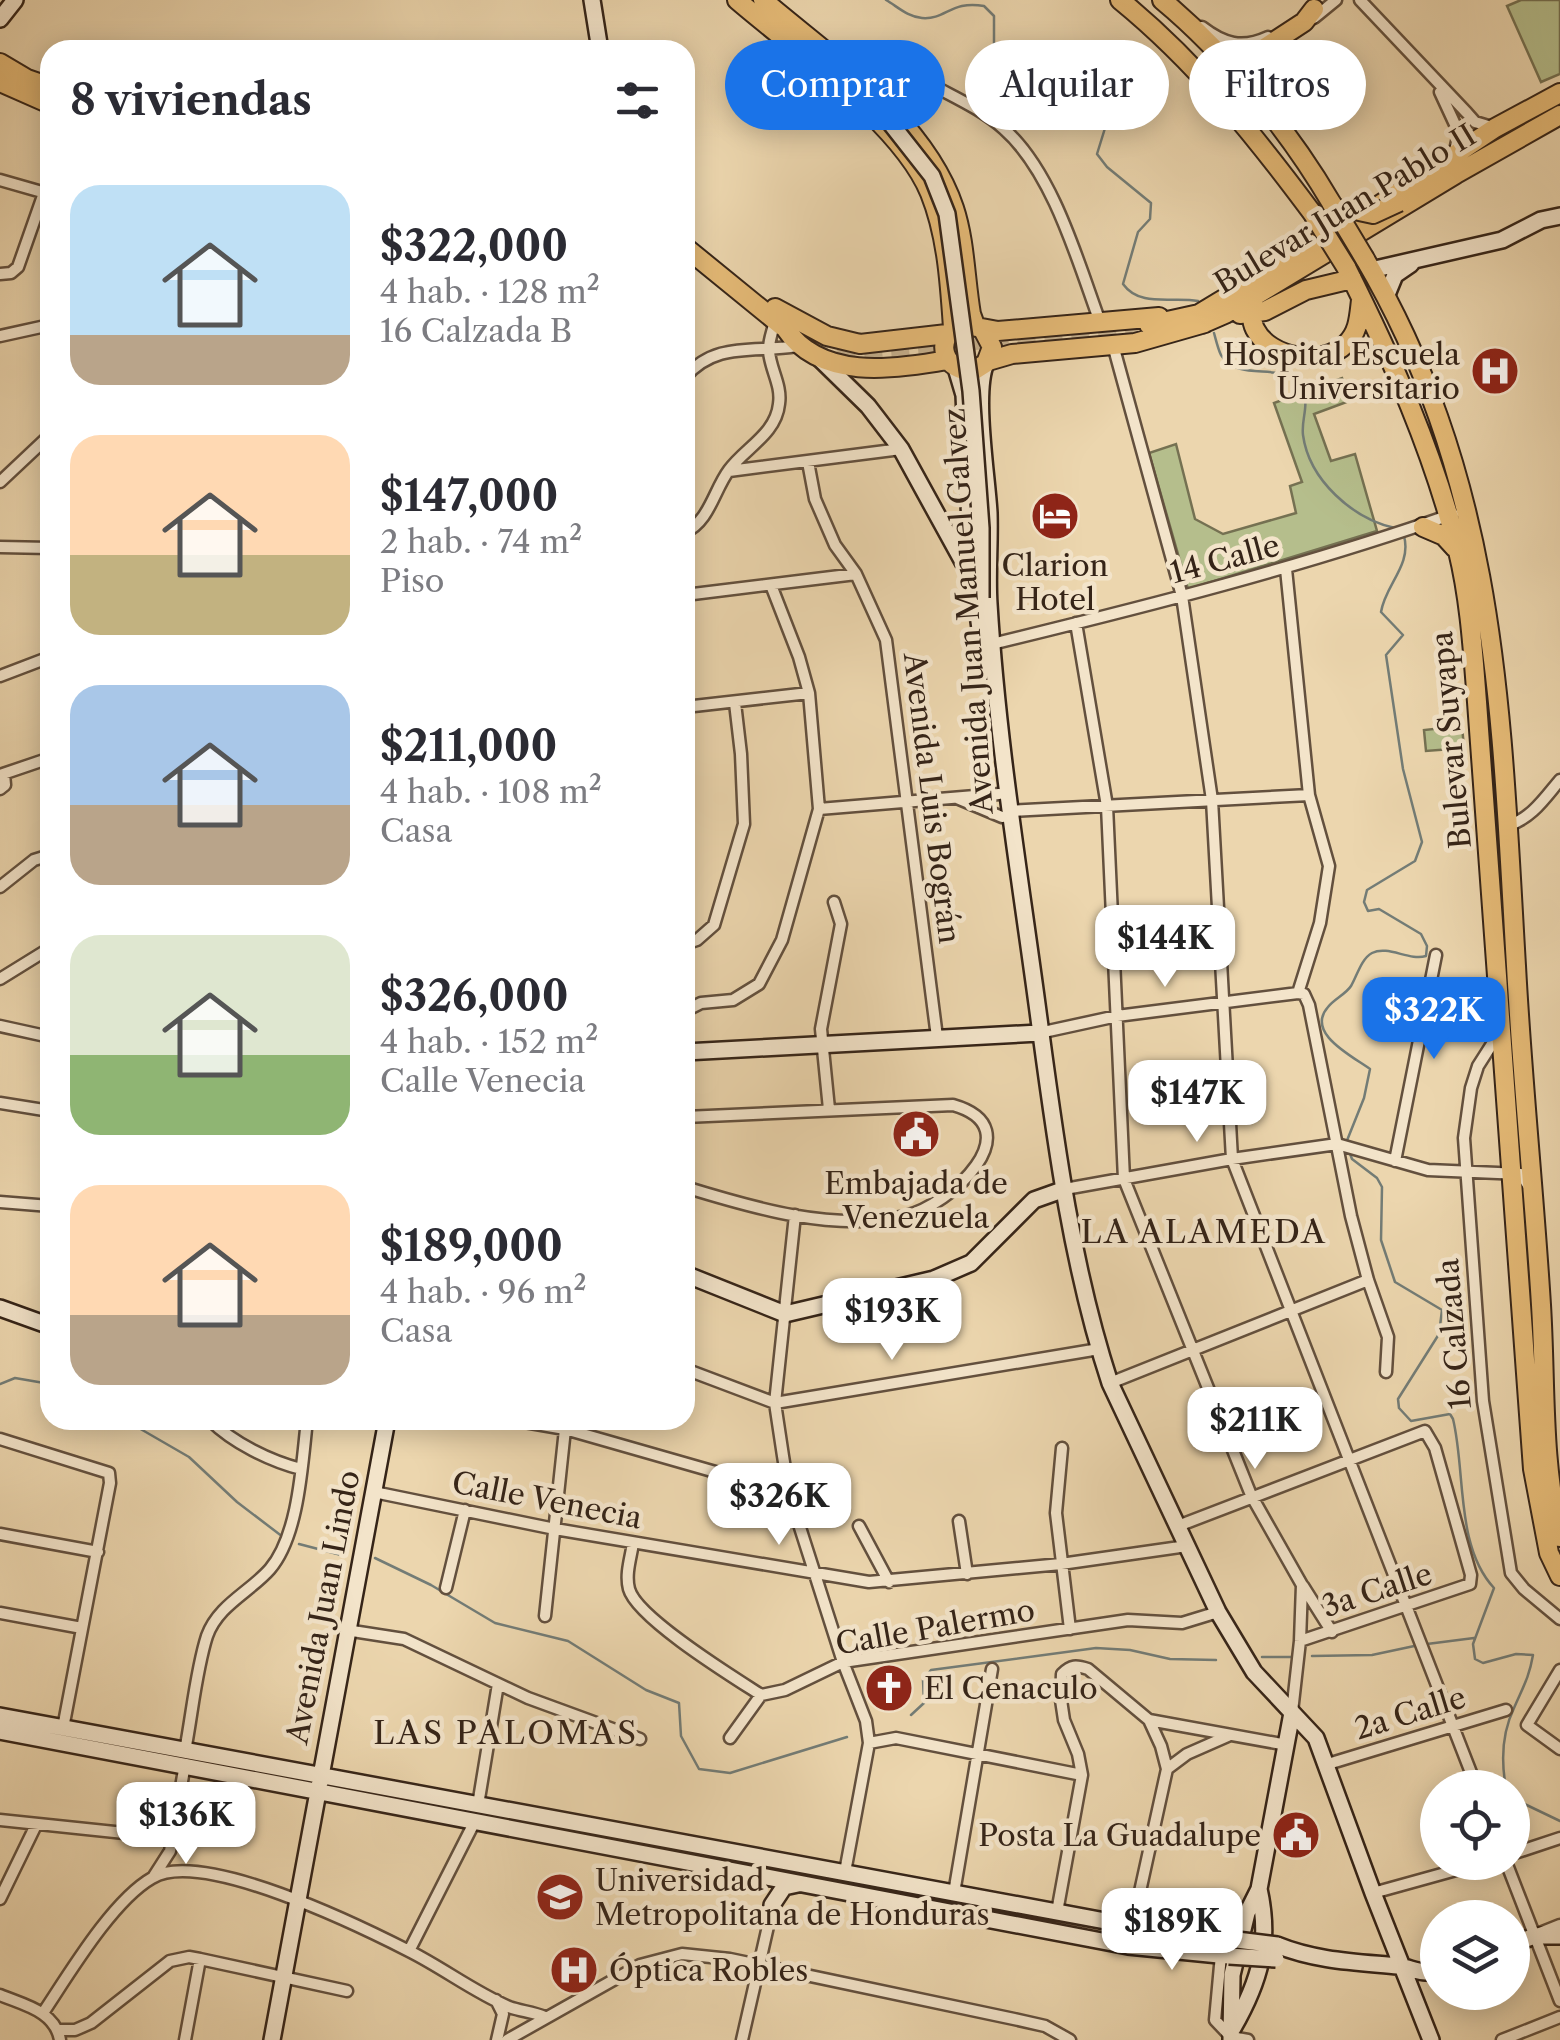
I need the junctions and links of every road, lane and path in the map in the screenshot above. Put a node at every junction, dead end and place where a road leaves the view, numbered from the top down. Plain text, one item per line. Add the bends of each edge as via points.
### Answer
1 (592, 0) edge
2 (737, 0) edge
3 (764, 0) edge
4 (1120, 0) edge
5 (1162, 0) edge
6 (1360, 0) edge
7 (1326, 3) edge
8 (1180, 16) junction
9 (598, 40) edge
10 (788, 40) edge
11 (805, 40) edge
12 (1202, 40) edge
13 (1276, 40) edge
14 (1284, 40) edge
15 (0, 63) edge
16 (0, 80) edge
17 (1434, 82) junction
18 (40, 83) edge
19 (945, 92) edge
20 (1560, 93) edge
21 (40, 98) edge
22 (1523, 113) junction
23 (1560, 115) edge
24 (1496, 128) junction
25 (890, 130) edge
26 (901, 130) edge
27 (903, 130) edge
28 (1259, 130) tunnel mouth
29 (1281, 130) edge
30 (1453, 156) junction
31 (0, 180) edge
32 (40, 191) edge
33 (1301, 198) junction
34 (1333, 199) junction
35 (40, 211) edge
36 (1560, 216) edge
37 (695, 249) edge
38 (695, 251) edge
39 (1419, 260) junction
40 (1368, 264) junction
41 (1349, 273) junction
42 (0, 274) edge
43 (1386, 297) junction
44 (1362, 299) junction
45 (1252, 306) junction
46 (1202, 319) junction
47 (1100, 322) junction
48 (40, 327) edge
49 (787, 327) junction
50 (979, 327) junction
51 (1150, 328) tunnel mouth
52 (950, 331) junction
53 (0, 336) edge
54 (1113, 345) junction
55 (769, 350) junction
56 (820, 359) junction
57 (987, 362) junction
58 (951, 364) junction
59 (695, 368) edge
60 (40, 444) edge
61 (901, 449) junction
62 (808, 462) junction
63 (729, 470) junction
64 (0, 482) edge
65 (1442, 490) junction
66 (1468, 511) junction
67 (1448, 516) junction
68 (695, 526) edge
69 (1413, 530) junction
70 (0, 547) edge
71 (40, 548) edge
72 (1458, 552) junction
73 (1286, 569) junction
74 (856, 574) junction
75 (770, 585) junction
76 (978, 591) junction
77 (695, 594) edge
78 (1182, 596) junction
79 (1076, 623) junction
80 (985, 624) junction
81 (992, 644) junction
82 (40, 661) edge
83 (0, 676) edge
84 (809, 693) junction
85 (735, 703) junction
86 (695, 706) edge
87 (40, 762) edge
88 (2, 775) edge
89 (1560, 780) edge
90 (0, 789) edge
91 (1000, 794) junction
92 (1309, 795) junction
93 (953, 798) junction
94 (1212, 800) junction
95 (908, 803) junction
96 (1107, 806) junction
97 (818, 809) junction
98 (1005, 814) junction
99 (1508, 826) junction
100 (40, 858) edge
101 (0, 887) edge
102 (834, 902) dead end
103 (695, 940) edge
104 (40, 954) edge
105 (1436, 955) dead end
106 (0, 979) edge
107 (1378, 992) dead end
108 (1298, 993) junction
109 (1425, 1002) junction
110 (1224, 1004) junction
111 (695, 1006) edge
112 (1485, 1014) dead end
113 (1118, 1016) junction
114 (0, 1026) edge
115 (1501, 1030) junction
116 (1039, 1034) junction
117 (40, 1035) edge
118 (937, 1037) junction
119 (822, 1044) junction
120 (695, 1051) edge
121 (0, 1102) edge
122 (40, 1109) edge
123 (829, 1110) junction
124 (695, 1117) edge
125 (1344, 1147) junction
126 (1528, 1156) junction
127 (1232, 1159) junction
128 (1395, 1161) junction
129 (1512, 1172) junction
130 (1468, 1174) junction
131 (1124, 1179) junction
132 (1065, 1189) junction
133 (695, 1190) edge
134 (1530, 1190) junction
135 (0, 1202) edge
136 (40, 1205) edge
137 (795, 1216) junction
138 (695, 1278) edge
139 (1368, 1280) junction
140 (0, 1308) edge
141 (1290, 1310) junction
142 (784, 1314) junction
143 (40, 1322) edge
144 (1099, 1349) junction
145 (1192, 1349) junction
146 (1386, 1372) dead end
147 (695, 1373) edge
148 (1110, 1383) junction
149 (776, 1403) junction
150 (222, 1430) edge
151 (307, 1430) edge
152 (384, 1430) edge
153 (565, 1430) edge
154 (581, 1430) edge
155 (0, 1439) edge
156 (1062, 1448) dead end
157 (1348, 1459) junction
158 (301, 1469) junction
159 (374, 1492) junction
160 (790, 1494) junction
161 (1251, 1495) junction
162 (465, 1510) junction
163 (959, 1521) dead end
164 (859, 1526) dead end
165 (1178, 1526) junction
166 (555, 1528) junction
167 (0, 1534) edge
168 (1560, 1537) edge
169 (633, 1543) junction
170 (1188, 1546) junction
171 (98, 1552) junction
172 (1061, 1564) junction
173 (816, 1574) junction
174 (967, 1574) junction
175 (1560, 1576) edge
176 (888, 1582) junction
177 (1302, 1585) junction
178 (446, 1588) dead end
179 (1406, 1608) junction
180 (1218, 1612) junction
181 (0, 1614) edge
182 (545, 1616) dead end
183 (1560, 1619) edge
184 (82, 1628) junction
185 (1070, 1629) junction
186 (346, 1630) junction
187 (1332, 1632) junction
188 (1300, 1641) junction
189 (843, 1662) junction
190 (992, 1670) dead end
191 (1559, 1676) edge
192 (498, 1684) junction
193 (761, 1696) junction
194 (1506, 1710) dead end
195 (1292, 1713) junction
196 (0, 1716) edge
197 (1148, 1720) junction
198 (1454, 1726) junction
199 (63, 1728) junction
200 (0, 1730) edge
201 (1229, 1736) junction
202 (730, 1738) dead end
203 (640, 1739) dead end
204 (869, 1743) junction
205 (1286, 1745) junction
206 (1560, 1749) edge
207 (323, 1755) junction
208 (977, 1755) junction
209 (185, 1757) junction
210 (1328, 1764) junction
211 (1166, 1769) junction
212 (1470, 1770) edge
213 (1082, 1775) junction
214 (340, 1779) junction
215 (300, 1780) junction
216 (317, 1791) junction
217 (478, 1805) junction
218 (0, 1820) edge
219 (474, 1823) junction
220 (36, 1826) junction
221 (172, 1838) junction
222 (1560, 1838) edge
223 (1530, 1848) edge
224 (170, 1852) junction
225 (782, 1861) junction
226 (184, 1870) junction
227 (845, 1872) junction
228 (154, 1876) junction
229 (778, 1880) junction
230 (1422, 1880) edge
231 (1513, 1880) edge
232 (798, 1884) junction
233 (1259, 1889) junction
234 (954, 1893) junction
235 (1373, 1894) junction
236 (0, 1899) edge
237 (298, 1902) junction
238 (772, 1906) junction
239 (1057, 1912) junction
240 (1560, 1925) edge
241 (1132, 1926) junction
242 (1535, 1936) junction
243 (1560, 1936) edge
244 (1530, 1938) edge
245 (1128, 1946) junction
246 (1226, 1950) junction
247 (409, 1951) junction
248 (200, 1959) junction
249 (759, 1966) junction
250 (1401, 1966) junction
251 (1420, 1972) edge
252 (284, 1977) junction
253 (347, 1991) dead end
254 (0, 1995) edge
255 (495, 1999) junction
256 (1560, 2001) edge
257 (42, 2013) junction
258 (545, 2016) junction
259 (1560, 2017) edge
260 (60, 2035) edge
261 (1231, 2036) edge
262 (186, 2040) edge
263 (272, 2040) edge
264 (497, 2040) edge
265 (507, 2040) edge
266 (742, 2040) edge
267 (1070, 2040) edge
268 (1248, 2040) edge
269 (1431, 2040) edge
270 (1502, 2040) edge

1 - 9 street
2 - 10 main road
3 - 11 main road
4 - 33 main road, Bulevar Suyapa via 1200,73
5 - 8 main road, Bulevar Suyapa
6 - 17 street
7 - 8 street via 1247,46
7 - 13 main road
7 - 14 street
8 - 12 main road, Bulevar Suyapa
15 - 18 main road
16 - 21 main road
17 - 24 street via 1476,122
17 - 30 street via 1459,133
19 - 47 street via 1006,131 1042,182
20 - 22 main road, Bulevar Juan Pablo II
22 - 24 main road, Bulevar Juan Pablo II
22 - 34 main road, bridge via 1482,152 1398,202 1368,214
23 - 45 main road, Bulevar Juan Pablo II
24 - 30 main road, Bulevar Juan Pablo II
25 - 52 main road via 929,190 942,236
26 - 76 street, bridge via 932,176 947,214 972,390
27 - 50 main road via 933,162 955,210
28 - 33 main road via 1296,177
29 - 34 main road, Bulevar Suyapa
30 - 46 main road, Bulevar Juan Pablo II
31 - 32 street
33 - 41 main road, Bulevar Suyapa, bridge
34 - 40 main road, Bulevar Suyapa, bridge
35 - 42 street via 18,267
36 - 39 street via 1502,240
37 - 49 main road via 750,286
38 - 49 main road
39 - 40 street
39 - 43 street via 1395,275
40 - 43 main road, Bulevar Suyapa
41 - 44 main road, Bulevar Suyapa
41 - 45 main road via 1264,312
43 - 66 main road, Bulevar Suyapa via 1444,428
44 - 45 main road via 1354,335 1321,357 1279,350 1258,334
44 - 65 main road, Bulevar Suyapa
45 - 46 main road, Bulevar Juan Pablo II
46 - 47 main road
46 - 51 main road, Bulevar Juan Pablo II
46 - 54 main road via 1156,339
47 - 50 main road
48 - 53 street
49 - 52 main road via 860,344
49 - 55 street
49 - 55 street
49 - 56 main road
50 - 52 main road via 960,324
50 - 57 main road via 992,347
52 - 58 main road via 943,347
54 - 57 main road
54 - 78 street
55 - 59 street via 709,356
55 - 63 street via 779,405 768,431
56 - 58 main road via 852,368
56 - 61 street
57 - 58 main road via 975,370
57 - 80 street, Avenida Juan Manuel Galvez via 979,388 986,457
58 - 76 street, Avenida Juan Manuel Galvez via 964,400
60 - 64 street
61 - 62 street
61 - 76 street
62 - 63 street
62 - 74 street, Avenida Luis Bográn via 825,522
63 - 68 street
65 - 67 main road, Bulevar Suyapa
65 - 69 main road
66 - 67 street, 14 Calle
66 - 99 main road, Bulevar Suyapa via 1495,655
67 - 69 street, 14 Calle
67 - 72 main road, Bulevar Suyapa
69 - 72 main road via 1444,536
69 - 73 street, 14 Calle
70 - 71 street
72 - 115 main road, Bulevar Suyapa via 1477,702
73 - 78 street, 14 Calle
73 - 92 street
74 - 75 street
74 - 95 street, Avenida Luis Bográn via 886,640
75 - 77 street
75 - 84 street
76 - 80 street
78 - 79 street, 14 Calle
78 - 94 street
79 - 81 street, 14 Calle
79 - 96 street
80 - 81 street, Avenida Juan Manuel Galvez
80 - 91 street, Avenida Juan Manuel Galvez
81 - 98 street, Avenida Juan Manuel Galvez
82 - 83 street
84 - 85 street
84 - 97 street
85 - 86 street
85 - 103 street via 744,824 714,924
87 - 88 street
88 - 90 street
89 - 99 street via 1533,812
91 - 93 street
91 - 98 street, Avenida Juan Manuel Galvez
92 - 94 street
92 - 108 street via 1326,846 1328,884
93 - 95 street
93 - 98 street
94 - 96 street
94 - 110 street
95 - 97 street
95 - 118 street, Avenida Luis Bográn
96 - 98 street
96 - 113 street
97 - 111 street via 782,940 760,984 733,1000
98 - 116 street, Avenida Juan Manuel Galvez
99 - 126 main road, Bulevar Suyapa
100 - 101 street
102 - 119 street via 841,924
104 - 106 street
105 - 109 street
107 - 109 street
108 - 110 street
108 - 125 street via 1309,1005
109 - 112 street
109 - 128 street
110 - 113 street
110 - 127 street
113 - 116 street
113 - 131 street
114 - 117 street
115 - 129 main road, Bulevar Suyapa
115 - 130 street, 16 Calzada via 1470,1088
116 - 118 street
116 - 132 street, Avenida Juan Manuel Galvez
118 - 119 street
119 - 120 street
119 - 123 street
121 - 122 street
123 - 124 street
123 - 137 street via 953,1104 982,1122 984,1156 969,1178 909,1216
125 - 127 street
125 - 128 street
125 - 139 street
126 - 129 street
126 - 134 main road, Bulevar Suyapa
127 - 131 street
127 - 141 street
128 - 130 street
129 - 130 street
129 - 134 street via 1526,1178
129 - 175 main road, Bulevar Suyapa via 1533,1469 1549,1553
130 - 183 street, 16 Calzada via 1483,1400 1510,1573
131 - 132 street
131 - 145 street
132 - 142 street via 1034,1200 957,1270
132 - 144 street, Avenida Juan Manuel Galvez
133 - 137 street
134 - 168 main road, Bulevar Suyapa via 1545,1458
135 - 136 street
137 - 142 street
138 - 142 street
139 - 141 street
139 - 146 street via 1388,1336
140 - 143 street
141 - 145 street
141 - 157 street
142 - 149 street
144 - 148 street, Avenida Juan Manuel Galvez
144 - 149 street
145 - 148 street
145 - 161 street
147 - 149 street
148 - 165 street, Avenida Juan Manuel Galvez
149 - 160 street
150 - 158 street
151 - 158 street
152 - 159 street, Avenida Juan Lindo
153 - 166 street
154 - 160 street
155 - 171 street via 109,1473
156 - 172 street via 1056,1513
157 - 161 street
157 - 179 street
157 - 179 street, 3a Calle via 1415,1432 1430,1436 1470,1584
158 - 209 street via 273,1566 225,1606 208,1634
159 - 162 street, Calle Venecia
159 - 186 street, Avenida Juan Lindo
160 - 173 street
161 - 165 street
161 - 177 street
162 - 166 street, Calle Venecia
162 - 178 street
163 - 174 street
164 - 176 street
165 - 170 street, Avenida Juan Manuel Galvez
166 - 169 street, Calle Venecia
166 - 182 street
167 - 171 street
169 - 173 street, Calle Venecia
169 - 193 street via 629,1591 643,1612
170 - 172 street, Calle Venecia
170 - 180 street, Avenida Juan Manuel Galvez
171 - 184 street
172 - 174 street, Calle Venecia
172 - 185 street
173 - 176 street, Calle Venecia
173 - 189 street
174 - 176 street, Calle Venecia
177 - 187 street
177 - 188 street
179 - 187 street, 3a Calle
179 - 198 street
180 - 185 street, Calle Palermo via 1182,1623 1128,1620
180 - 195 street, Avenida Juan Manuel Galvez via 1254,1672
181 - 184 street
184 - 199 street
185 - 189 street, Calle Palermo
186 - 192 street via 404,1639
186 - 207 street, Avenida Juan Lindo
187 - 188 street, 3a Calle
188 - 195 street
189 - 193 street, Calle Palermo
189 - 204 street
190 - 208 street
191 - 206 street via 1527,1725
192 - 203 street
192 - 217 street
193 - 202 street
194 - 198 street, 2a Calle
195 - 205 street
195 - 210 street, Avenida Juan Manuel Galvez via 1316,1738
196 - 199 street
197 - 201 street
197 - 211 street
197 - 213 street via 1088,1669 1068,1667 1061,1700
198 - 210 street, 2a Calle
198 - 212 street
199 - 209 street
200 - 209 street
201 - 205 street
201 - 211 street
204 - 208 street via 896,1738
204 - 227 street
205 - 233 street
207 - 214 street
207 - 215 street
207 - 216 street, Avenida Juan Lindo
208 - 213 street
208 - 234 street
209 - 215 street
209 - 221 street
210 - 235 street, Avenida Juan Manuel Galvez
211 - 241 street
213 - 239 street
214 - 216 street
214 - 217 street
215 - 216 street
216 - 219 street
216 - 237 street, Avenida Juan Lindo
217 - 225 street
218 - 220 street
219 - 229 street
219 - 247 street
220 - 221 street
220 - 236 street
221 - 224 street
222 - 223 street
224 - 226 street
224 - 228 street
225 - 227 street
225 - 229 street
226 - 228 street
226 - 237 street via 237,1878
227 - 234 street
228 - 257 street via 119,1908
229 - 232 street
229 - 238 street
230 - 235 street
231 - 242 street
232 - 238 street via 784,1887
232 - 245 street
233 - 261 street via 1232,1975
233 - 261 street via 1266,1932 1256,1980
234 - 239 street
235 - 250 street, Avenida Juan Manuel Galvez
237 - 247 street
237 - 252 street, Avenida Juan Lindo
238 - 249 street
239 - 241 street
240 - 242 street
241 - 245 street
241 - 246 street via 1211,1937
242 - 243 street
242 - 244 street
242 - 256 street
245 - 246 street
246 - 250 street, bridge
246 - 261 street via 1214,2010
247 - 255 street
248 - 252 street
248 - 260 street via 170,1961 91,2023
248 - 262 street
249 - 258 street via 682,1954 640,1965
249 - 266 street
249 - 267 street via 1014,2018
250 - 251 street
250 - 269 street, Avenida Juan Manuel Galvez
252 - 253 street
252 - 263 street, Avenida Juan Lindo
254 - 257 street
255 - 258 street
255 - 264 street via 503,2014
257 - 260 street
258 - 265 street
259 - 270 street
261 - 268 street

